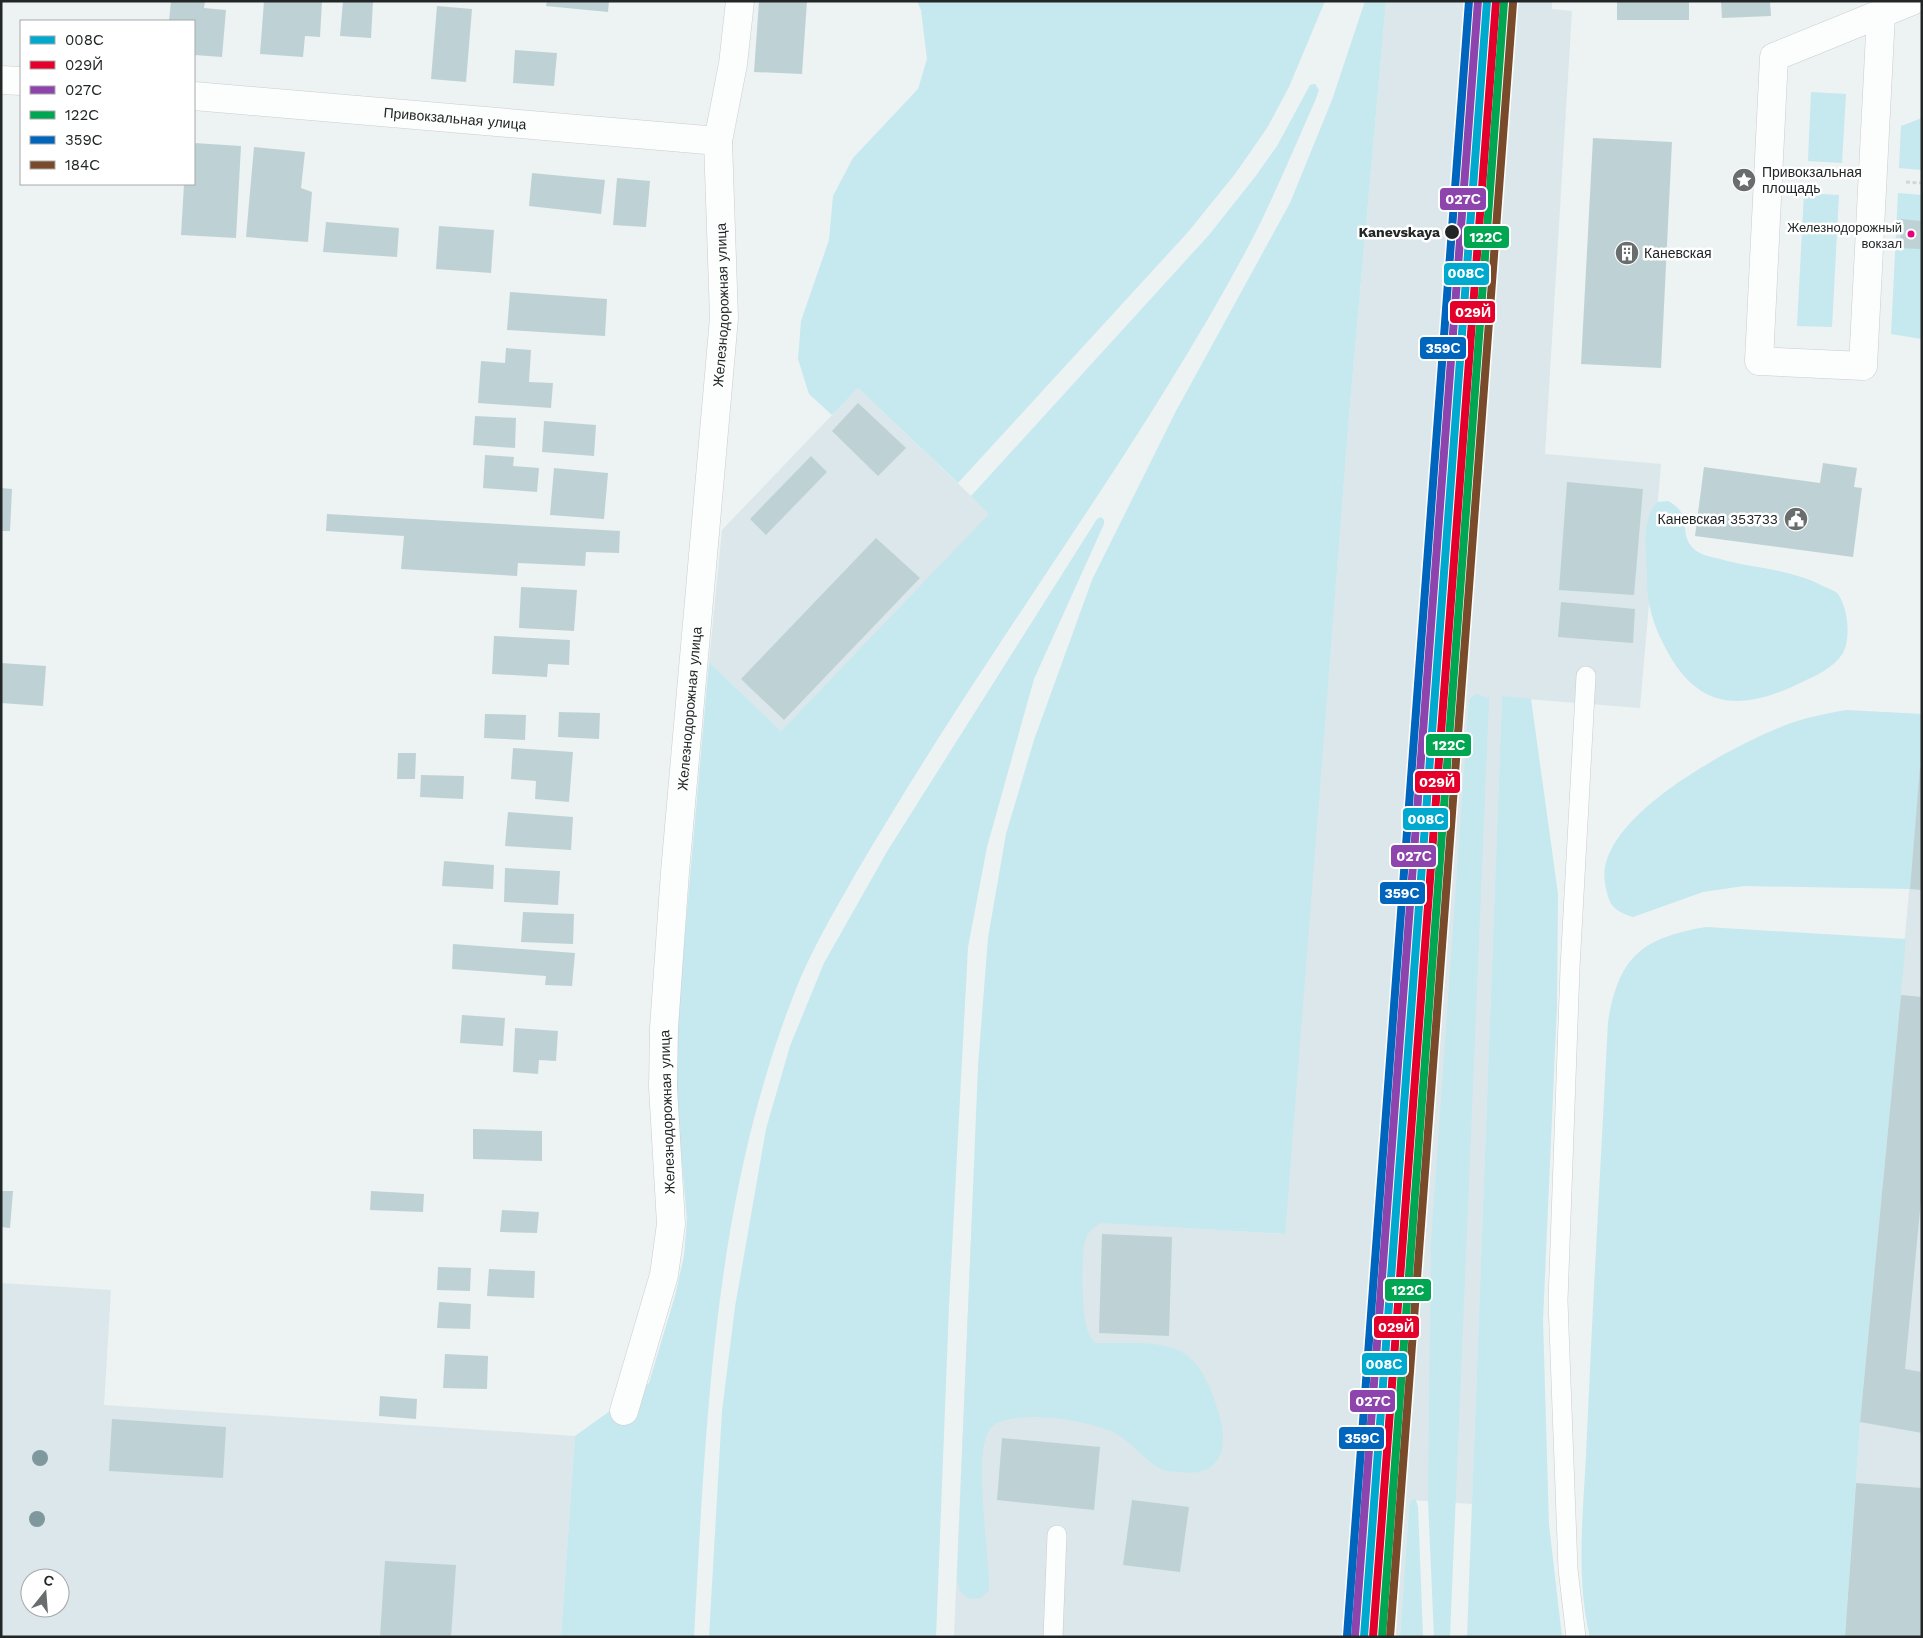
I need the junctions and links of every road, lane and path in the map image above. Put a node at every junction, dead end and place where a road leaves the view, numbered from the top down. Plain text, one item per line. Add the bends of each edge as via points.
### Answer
1 (740, 1) edge
2 (1912, 1) edge
3 (1881, 14) junction
4 (1, 80) edge
5 (20, 82) edge
6 (195, 96) edge
7 (718, 141) junction
8 (1586, 676) dead end
9 (624, 1411) dead end
10 (1057, 1535) dead end
11 (1053, 1637) edge
12 (1576, 1637) edge

1 - 7 street, Железнодорожная улица via 733,64
2 - 3 street
3 - 3 street via 1774,57 1759,361 1863,366
4 - 5 street
6 - 7 street, Привокзальная улица
7 - 9 street, Железнодорожная улица via 724,318 664,1028 671,1224 664,1274
8 - 12 lane via 1570,968 1558,1301 1568,1569
10 - 11 lane

